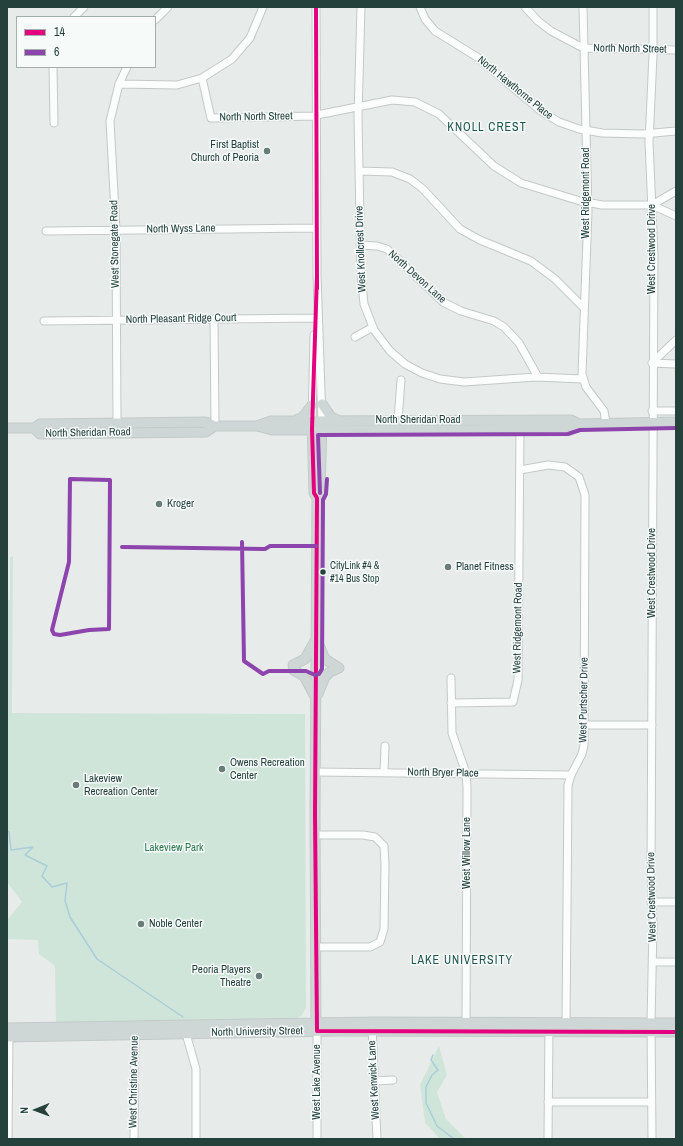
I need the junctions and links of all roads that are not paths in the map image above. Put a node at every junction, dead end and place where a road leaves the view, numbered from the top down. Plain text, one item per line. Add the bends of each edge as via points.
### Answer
1 (84, 7) edge
2 (168, 7) edge
3 (263, 7) edge
4 (316, 7) edge
5 (361, 7) edge
6 (420, 7) edge
7 (525, 7) edge
8 (583, 7) edge
9 (653, 7) edge
10 (75, 16) edge
11 (156, 19) edge
12 (583, 48) junction
13 (654, 49) junction
14 (676, 50) edge
15 (53, 68) edge
16 (127, 68) edge
17 (202, 78) junction
18 (119, 84) junction
19 (358, 107) junction
20 (317, 116) junction
21 (54, 123) dead end
22 (586, 131) junction
23 (676, 131) edge
24 (649, 134) junction
25 (359, 171) junction
26 (676, 191) edge
27 (588, 203) junction
28 (652, 205) junction
29 (676, 216) edge
30 (317, 228) junction
31 (116, 230) junction
32 (46, 231) dead end
33 (360, 245) junction
34 (584, 308) junction
35 (316, 318) junction
36 (214, 319) junction
37 (116, 320) junction
38 (44, 321) dead end
39 (373, 328) junction
40 (355, 337) dead end
41 (676, 340) edge
42 (652, 363) junction
43 (676, 364) edge
44 (538, 377) junction
45 (583, 379) junction
46 (401, 380) dead end
47 (317, 405) junction
48 (652, 411) junction
49 (676, 411) edge
50 (398, 420) junction
51 (429, 420) junction
52 (498, 420) junction
53 (652, 422) junction
54 (676, 422) edge
55 (606, 423) junction
56 (520, 424) junction
57 (295, 425) junction
58 (317, 425) junction
59 (339, 425) junction
60 (215, 426) junction
61 (7, 428) edge
62 (34, 428) junction
63 (117, 428) junction
64 (376, 430) junction
65 (465, 430) junction
66 (322, 445) junction
67 (313, 448) junction
68 (520, 470) junction
69 (316, 498) junction
70 (316, 638) junction
71 (451, 678) dead end
72 (316, 699) junction
73 (451, 704) junction
74 (584, 725) junction
75 (652, 726) junction
76 (385, 746) dead end
77 (315, 772) junction
78 (384, 772) junction
79 (466, 773) junction
80 (571, 775) junction
81 (315, 835) junction
82 (651, 902) junction
83 (676, 902) edge
84 (315, 947) junction
85 (653, 962) junction
86 (676, 962) edge
87 (549, 1023) junction
88 (676, 1023) edge
89 (372, 1026) junction
90 (466, 1026) junction
91 (316, 1027) junction
92 (566, 1028) junction
93 (651, 1028) junction
94 (184, 1029) junction
95 (135, 1030) junction
96 (8, 1032) edge
97 (549, 1032) junction
98 (676, 1032) edge
99 (393, 1080) dead end
100 (374, 1081) junction
101 (548, 1102) junction
102 (651, 1102) junction
103 (652, 1138) edge
104 (8, 1139) edge
105 (134, 1139) edge
106 (196, 1139) edge
107 (317, 1139) edge
108 (377, 1139) edge
109 (548, 1139) edge
110 (660, 1139) edge

1 - 10 street
2 - 11 street
3 - 17 street via 250,38 232,59
4 - 20 street, West Lake Avenue
5 - 19 street, West Knollcrest Drive
6 - 22 street, North Hawthorne Place via 433,29 480,59 541,111 559,122
7 - 12 street, North North Street via 549,30
8 - 12 street, West Ridgemont Road
9 - 13 street, West Crestwood Drive
12 - 13 street, North North Street
12 - 22 street, West Ridgemont Road
13 - 14 street, North North Street
13 - 24 street, West Crestwood Drive
15 - 21 street
16 - 18 street, West Stonegate Road
17 - 18 street via 177,85
17 - 20 street, North North Street via 211,118
18 - 31 street, West Stonegate Road via 110,121
19 - 20 street
19 - 25 street, West Knollcrest Drive
19 - 27 street via 395,100 408,100 420,104 439,114 489,163 507,176
20 - 30 street, West Lake Avenue
22 - 24 street, North Hawthorne Place
22 - 27 street, West Ridgemont Road
23 - 24 street, North Hawthorne Place
24 - 28 street, West Crestwood Drive
25 - 33 street, West Knollcrest Drive
25 - 34 street via 392,172 410,179 459,227 480,240 531,261 553,277
26 - 28 street
27 - 28 street
27 - 34 street, West Ridgemont Road
28 - 29 street
28 - 42 street, West Crestwood Drive
30 - 31 street, North Wyss Lane
30 - 35 street, West Lake Avenue
31 - 32 street, North Wyss Lane
31 - 37 street, West Stonegate Road
33 - 39 street, West Knollcrest Drive via 362,294
33 - 44 street, North Devon Lane via 387,249 443,302 504,327 519,343
34 - 45 street, West Ridgemont Road
35 - 36 street, North Pleasant Ridge Court
35 - 47 street, West Lake Avenue
36 - 37 street, North Pleasant Ridge Court
36 - 60 street
37 - 38 street, North Pleasant Ridge Court
37 - 63 street, West Stonegate Road
39 - 40 street
39 - 44 street, West Knollcrest Drive via 405,368 430,376 469,382
41 - 42 street
42 - 43 street
42 - 48 street, West Crestwood Drive
44 - 45 street, West Knollcrest Drive
45 - 55 street via 587,389 604,411
46 - 50 street
47 - 57 main road
47 - 58 street, West Lake Avenue
47 - 59 main road
48 - 49 street
48 - 53 street, West Crestwood Drive
50 - 51 main road, North Sheridan Road
50 - 59 main road, North Sheridan Road
50 - 64 main road via 396,425 383,426
51 - 52 main road, North Sheridan Road
51 - 65 main road via 442,424 456,424
52 - 56 main road, North Sheridan Road
52 - 65 main road via 470,425
53 - 54 main road, North Sheridan Road
53 - 55 main road, North Sheridan Road
53 - 75 street, West Crestwood Drive
55 - 56 main road, North Sheridan Road via 579,424 568,428
56 - 65 main road, North Sheridan Road
56 - 68 street, West Ridgemont Road
57 - 58 main road, North Sheridan Road
57 - 60 main road, North Sheridan Road via 272,430 257,426
57 - 67 main road
58 - 59 main road, North Sheridan Road
58 - 66 main road, West Lake Avenue
58 - 67 main road, West Lake Avenue
59 - 64 main road, North Sheridan Road
59 - 66 main road
60 - 63 main road, North Sheridan Road via 206,422 140,423
60 - 63 main road, North Sheridan Road via 206,432
61 - 62 main road, North Sheridan Road
62 - 63 main road, North Sheridan Road via 40,424 96,424
62 - 63 main road, North Sheridan Road via 40,434
64 - 65 main road, North Sheridan Road
66 - 69 main road, West Lake Avenue via 320,493
67 - 69 main road, West Lake Avenue
68 - 73 street, West Ridgemont Road via 518,680 512,702
68 - 74 street, West Purtscher Drive via 548,464 565,466 577,475 585,491
69 - 70 main road, West Lake Avenue
70 - 72 main road, West Lake Avenue
70 - 72 main road via 305,659 293,668 304,676
70 - 72 main road via 325,659 339,668 325,677
71 - 73 street, West Willow Lane
72 - 77 main road, West Lake Avenue
73 - 79 street, West Willow Lane via 452,736
74 - 75 street
74 - 80 street, West Purtscher Drive via 583,752
75 - 82 street, West Crestwood Drive
76 - 78 street
77 - 78 street, North Bryer Place
77 - 81 main road, West Lake Avenue
78 - 79 street, North Bryer Place
79 - 80 street, North Bryer Place
79 - 90 street, West Willow Lane
80 - 92 street, West Purtscher Drive via 568,785
81 - 84 main road, West Lake Avenue
81 - 84 street via 373,837 383,844 385,854 384,929 380,942 370,948
82 - 83 street
82 - 85 street, West Crestwood Drive via 654,925
84 - 91 main road, West Lake Avenue
85 - 86 street
85 - 93 street, West Crestwood Drive
87 - 90 main road, North University Street
87 - 92 main road, North University Street
87 - 97 street
88 - 93 main road, North University Street
89 - 90 main road, North University Street
89 - 91 main road, North University Street
89 - 100 street, West Kenwick Lane
90 - 97 main road, North University Street
91 - 94 main road, North University Street
91 - 107 street, West Lake Avenue
92 - 93 main road, North University Street
92 - 97 main road, North University Street
93 - 98 main road, North University Street
93 - 102 street, West Crestwood Drive
94 - 95 main road, North University Street
94 - 106 street via 196,1069
95 - 96 main road, North University Street
95 - 105 street, West Christine Avenue
96 - 104 street
97 - 101 street
99 - 100 street
100 - 108 street, West Kenwick Lane
101 - 102 street
101 - 109 street
102 - 103 street, West Crestwood Drive
103 - 110 street

